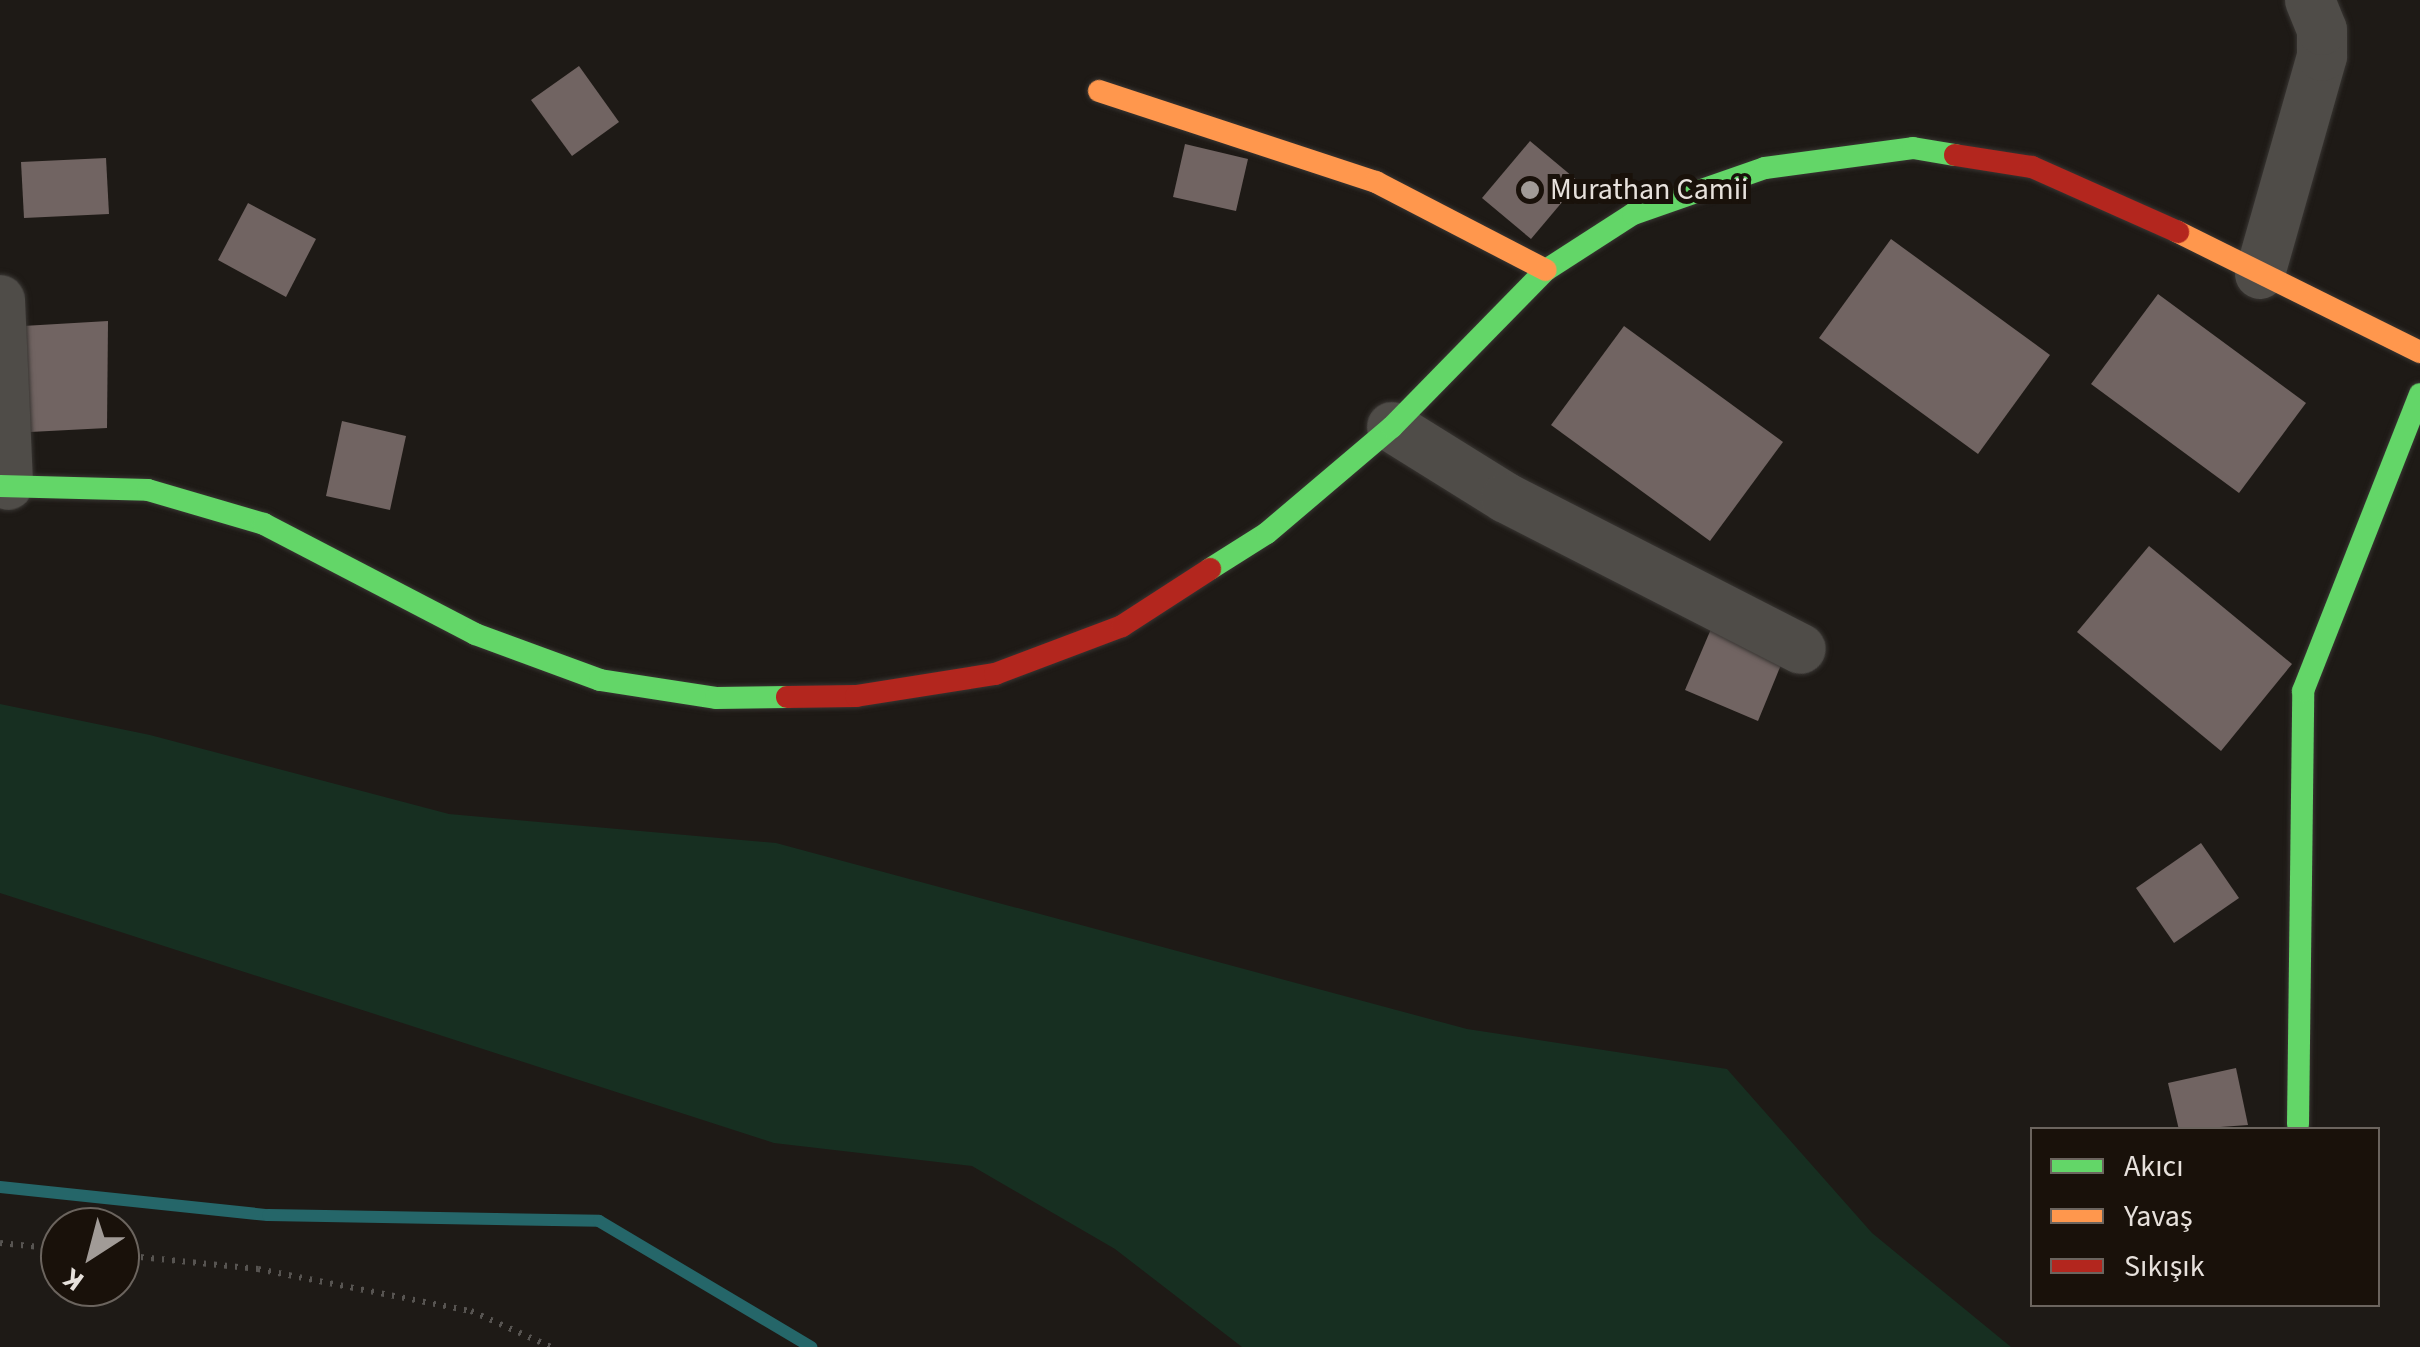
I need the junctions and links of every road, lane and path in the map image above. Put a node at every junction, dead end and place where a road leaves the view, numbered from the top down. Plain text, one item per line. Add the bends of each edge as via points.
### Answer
1 (2310, 0) edge
2 (1099, 90) dead end
3 (1546, 270) junction
4 (2260, 274) junction
5 (0, 300) edge
6 (2420, 352) edge
7 (2420, 394) edge
8 (1392, 427) junction
9 (4, 486) edge
10 (1800, 650) dead end
11 (2298, 1124) dead end
12 (0, 1242) edge
13 (40, 1247) edge
14 (140, 1257) edge
15 (551, 1347) edge

1 - 4 street via 2322,30 2322,56
2 - 3 street via 1376,182
3 - 4 street via 1634,214 1765,168 1913,148 2032,167 2108,197
3 - 8 street
4 - 6 street
5 - 9 street
7 - 11 street via 2303,691
8 - 9 street via 1267,532 1122,626 996,674 856,696 716,698 600,680 475,634 264,524 148,490
8 - 10 street via 1506,498
12 - 13 path
14 - 15 path via 258,1270 470,1311

